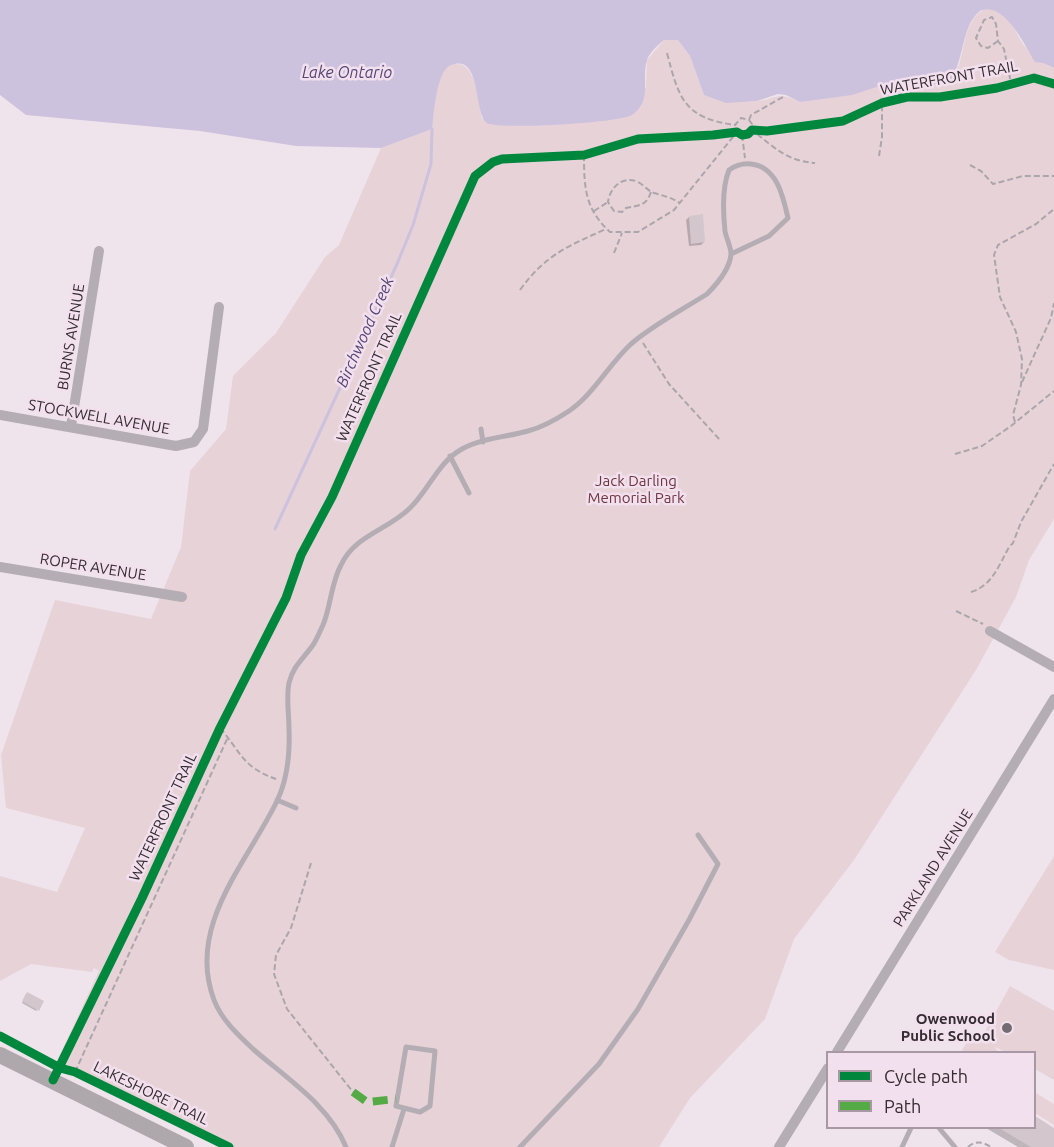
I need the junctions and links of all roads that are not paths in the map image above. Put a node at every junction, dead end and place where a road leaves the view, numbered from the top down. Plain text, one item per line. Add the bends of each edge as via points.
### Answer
1 (99, 252) dead end
2 (731, 254) junction
3 (219, 308) dead end
4 (0, 415) edge
5 (71, 426) junction
6 (481, 429) dead end
7 (483, 442) junction
8 (450, 456) junction
9 (469, 493) dead end
10 (0, 567) edge
11 (182, 597) dead end
12 (990, 631) road end
13 (1054, 667) edge
14 (1054, 699) edge
15 (277, 800) junction
16 (296, 808) dead end
17 (698, 835) dead end
18 (838, 1051) edge
19 (0, 1055) edge
20 (826, 1071) edge
21 (404, 1109) junction
22 (911, 1129) edge
23 (940, 1129) edge
24 (186, 1147) edge
25 (346, 1147) edge
26 (392, 1147) edge
27 (520, 1147) edge
28 (779, 1147) edge
29 (902, 1147) edge
30 (955, 1147) edge

1 - 5 street, BURNS AVENUE
2 - 2 lane via 725,232 725,181 729,170 738,165 757,165 770,171 788,218 769,236
2 - 7 lane via 722,277 707,294 629,345 573,409 531,431
3 - 5 street, STOCKWELL AVENUE via 203,429 194,442 176,446
4 - 5 street, STOCKWELL AVENUE
6 - 7 lane
7 - 8 lane
8 - 9 lane
8 - 15 lane via 410,509 360,540 340,566 324,621 314,644 295,666 289,686 289,751
10 - 11 street, ROPER AVENUE
12 - 13 street
14 - 18 street, PARKLAND AVENUE
15 - 16 lane
15 - 25 lane via 227,888 210,929 210,984 214,1001 236,1034 315,1102 339,1131
17 - 27 lane via 718,864 689,921 638,1009 599,1064
19 - 24 main road
20 - 28 street
21 - 21 lane via 420,1112 429,1106 435,1051 406,1047 396,1106
21 - 26 lane
22 - 29 lane
23 - 30 lane

